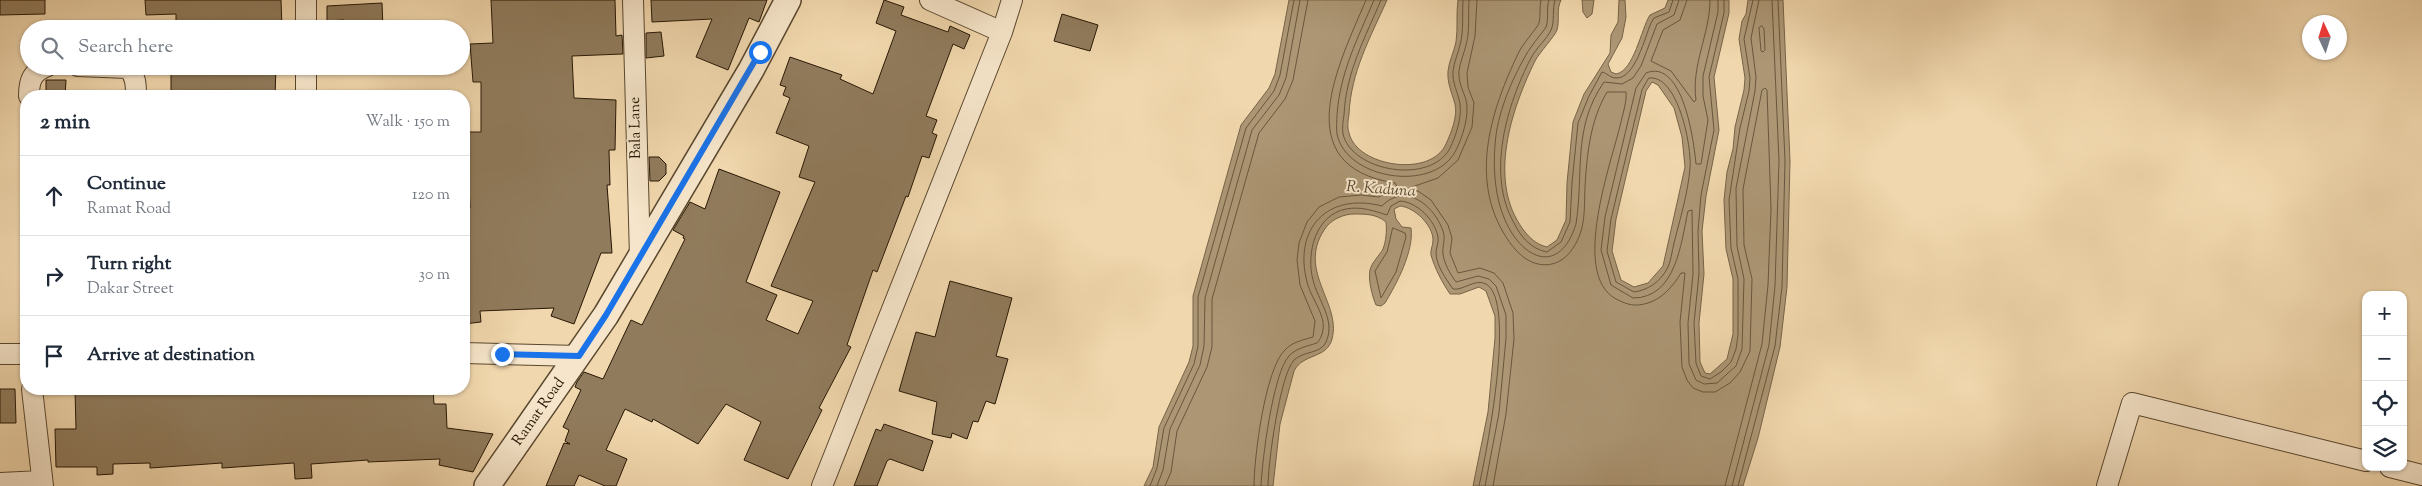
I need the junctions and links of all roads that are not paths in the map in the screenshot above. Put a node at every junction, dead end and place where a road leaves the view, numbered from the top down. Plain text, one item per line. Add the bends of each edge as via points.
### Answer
1 (306, 0) edge
2 (633, 0) edge
3 (788, 0) edge
4 (930, 0) edge
5 (1012, 0) edge
6 (306, 20) edge
7 (1002, 32) junction
8 (34, 75) edge
9 (133, 75) edge
10 (306, 75) edge
11 (29, 90) edge
12 (136, 90) edge
13 (306, 90) edge
14 (640, 257) junction
15 (470, 353) edge
16 (0, 354) edge
17 (20, 354) edge
18 (579, 356) junction
19 (33, 395) edge
20 (2362, 460) edge
21 (2406, 471) edge
22 (2422, 475) edge
23 (0, 483) edge
24 (42, 483) edge
25 (487, 486) edge
26 (822, 486) edge
27 (2107, 486) edge

1 - 6 street
2 - 14 street, Bala Lane
3 - 14 street, Ramat Road via 751,70
4 - 7 street
5 - 7 street
7 - 26 street
8 - 11 street
9 - 12 street
10 - 13 street
14 - 18 street, Ramat Road
15 - 18 street
16 - 17 street
18 - 25 street, Ramat Road
19 - 24 street
20 - 27 street via 2132,403
21 - 22 street
23 - 24 street

